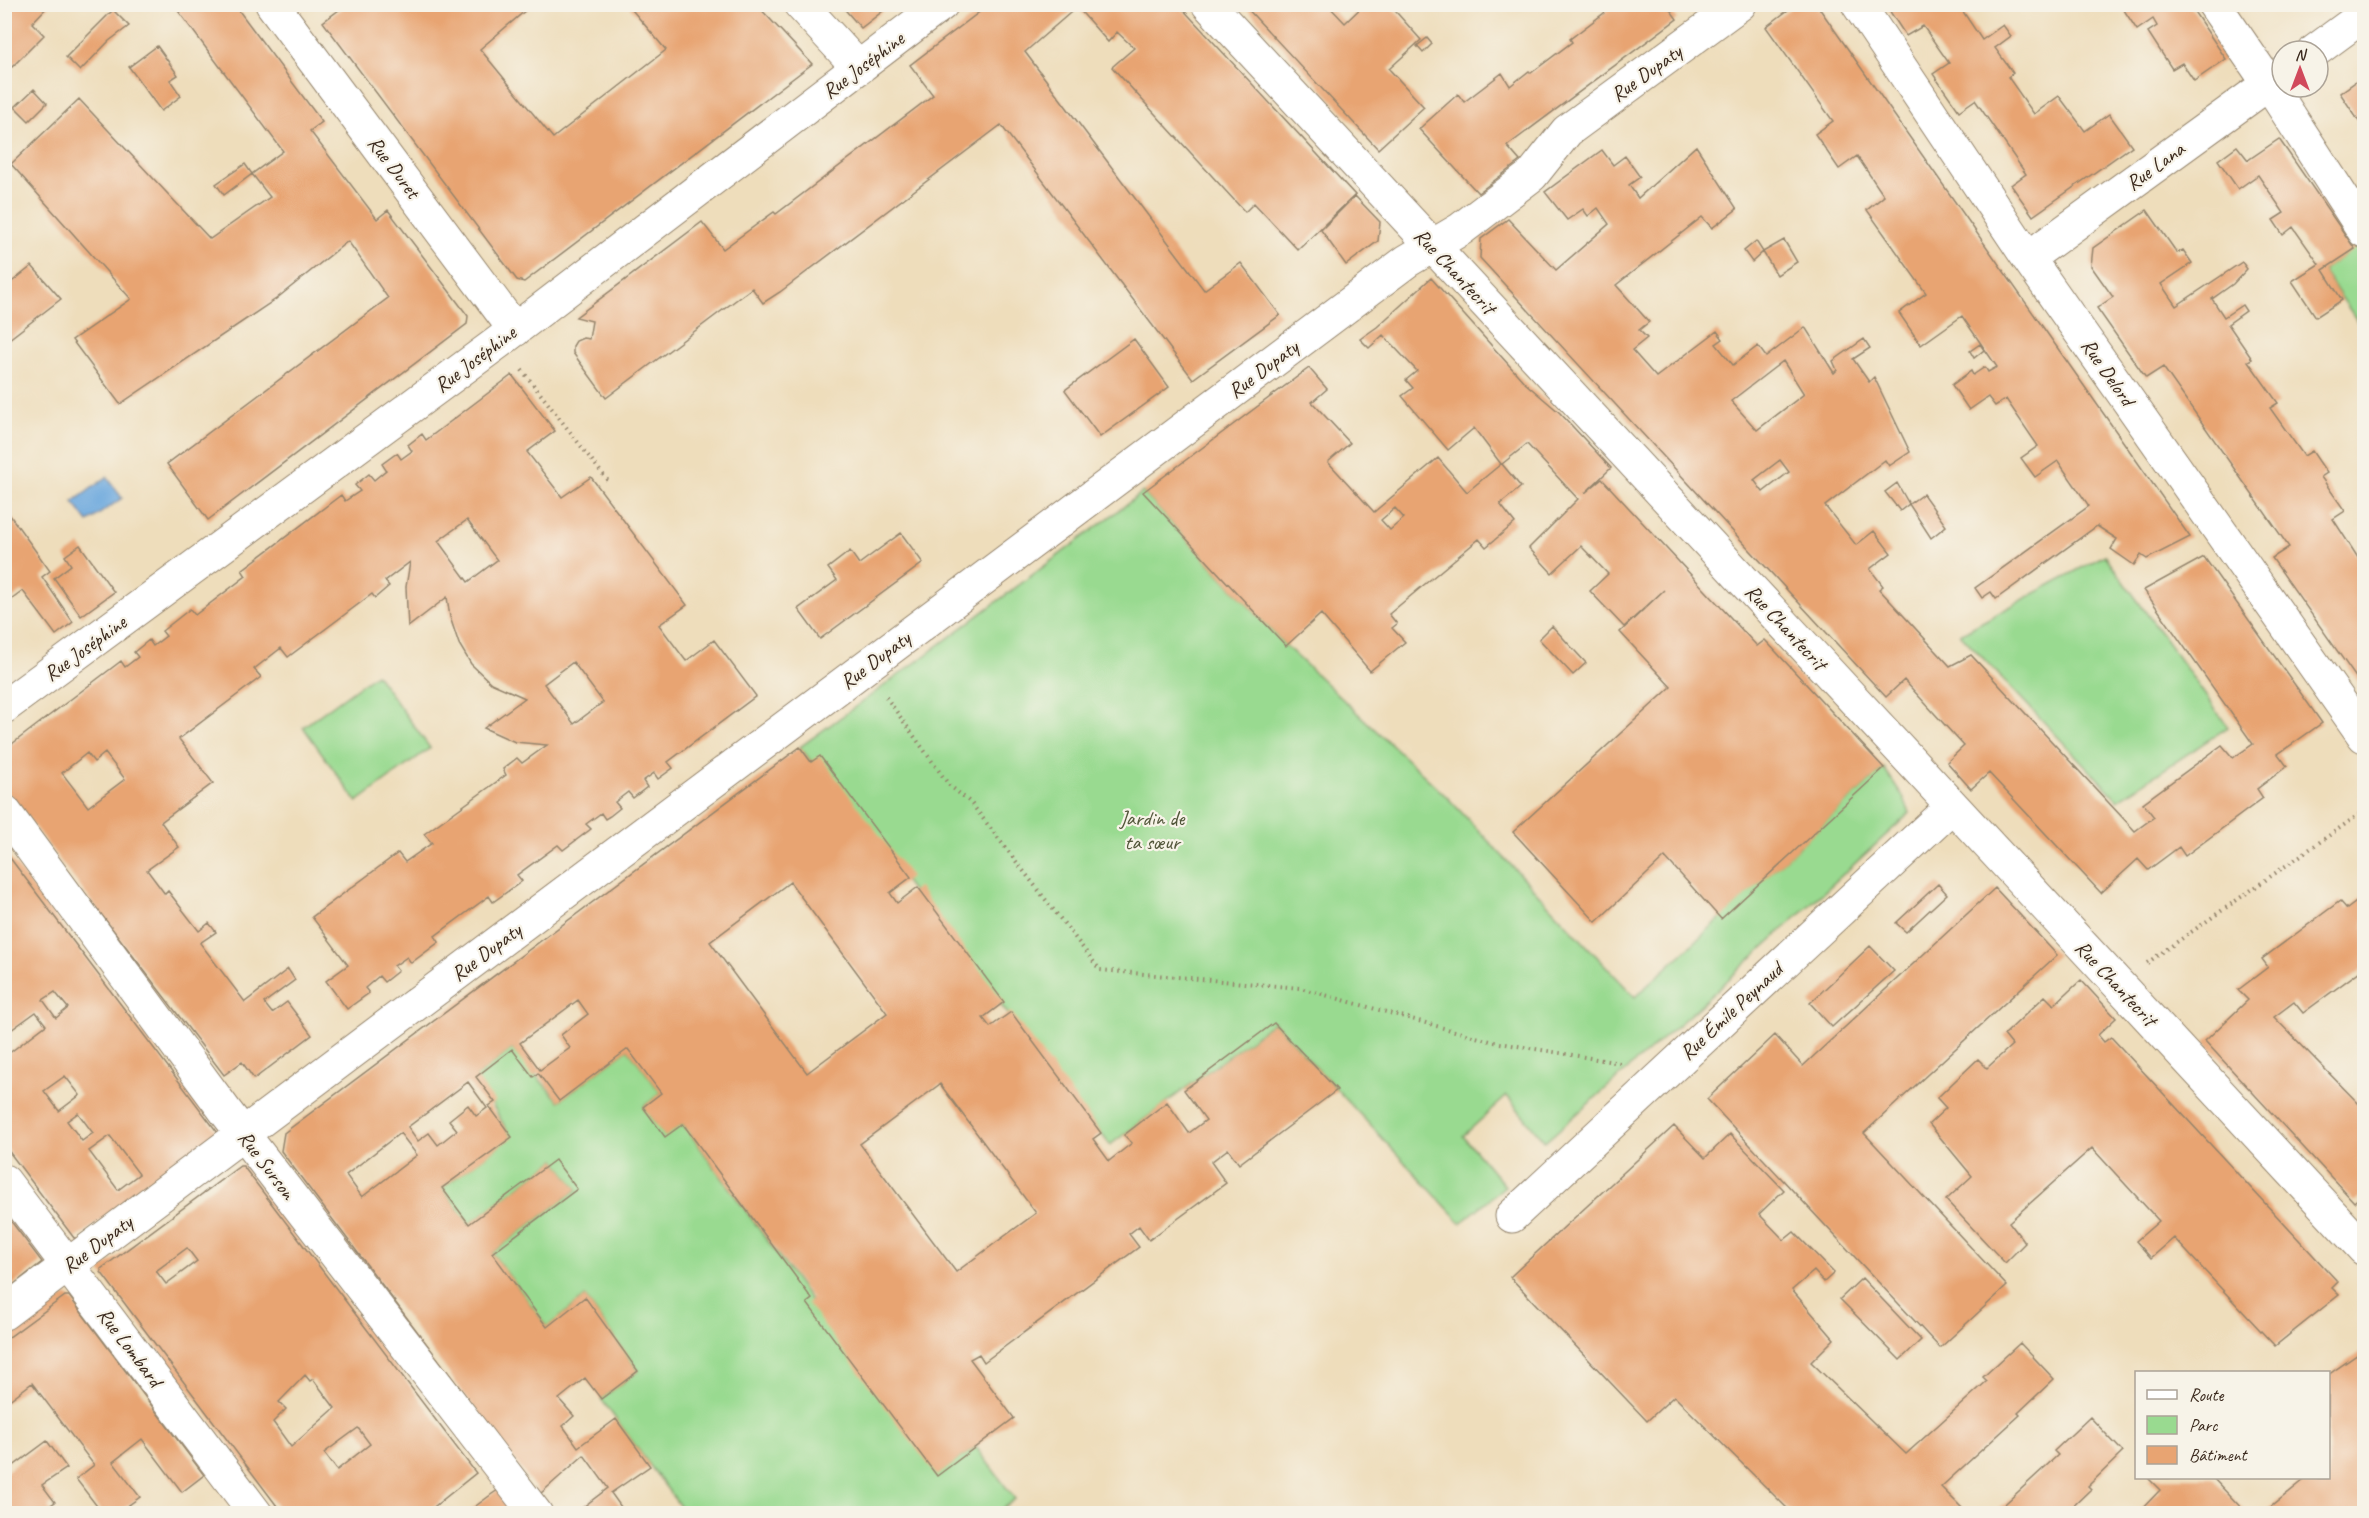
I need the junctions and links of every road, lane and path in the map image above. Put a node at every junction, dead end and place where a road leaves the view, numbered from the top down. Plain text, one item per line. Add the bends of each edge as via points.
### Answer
1 (272, 4) edge
2 (800, 4) edge
3 (942, 4) edge
4 (1208, 4) edge
5 (1740, 4) edge
6 (1858, 4) edge
7 (2214, 4) edge
8 (2364, 15) edge
9 (2330, 40) edge
10 (859, 68) junction
11 (2270, 72) edge
12 (2270, 83) edge
13 (2288, 99) edge
14 (2364, 231) edge
15 (1432, 247) junction
16 (2028, 258) junction
17 (508, 335) junction
18 (608, 481) dead end
19 (883, 654) junction
20 (4, 707) edge
21 (2364, 736) edge
22 (1952, 806) junction
23 (4, 812) edge
24 (2364, 812) edge
25 (2120, 988) junction
26 (1652, 1085) junction
27 (244, 1134) junction
28 (4, 1181) edge
29 (1512, 1216) dead end
30 (2364, 1249) edge
31 (68, 1265) junction
32 (4, 1313) edge
33 (256, 1514) edge
34 (536, 1514) edge

1 - 17 street, Rue Duret
2 - 10 street
3 - 10 street, Rue Joséphine
4 - 15 street, Rue Chantecrit
5 - 15 street, Rue Dupaty via 1568,131 1532,175
6 - 16 street, Rue Delord
7 - 11 street
8 - 9 street
10 - 17 street, Rue Joséphine
12 - 16 street, Rue Lana
13 - 14 street
15 - 19 street, Rue Dupaty via 1407,261
15 - 22 street, Rue Chantecrit
16 - 21 street, Rue Delord
17 - 18 path
17 - 20 street, Rue Joséphine
19 - 26 path via 893,669 880,689 949,785 971,803 1100,970 1300,988 1494,1041 1633,1065
19 - 27 street, Rue Dupaty
22 - 25 street, Rue Chantecrit
22 - 26 street, Rue Émile Peynaud
23 - 27 street, Rue Surson
24 - 25 path via 2151,960
25 - 30 street, Rue Chantecrit
26 - 29 street, Rue Émile Peynaud
27 - 31 street, Rue Dupaty
27 - 34 street, Rue Surson
28 - 31 street, Rue Lombard
31 - 32 street, Rue Dupaty
31 - 33 street, Rue Lombard

